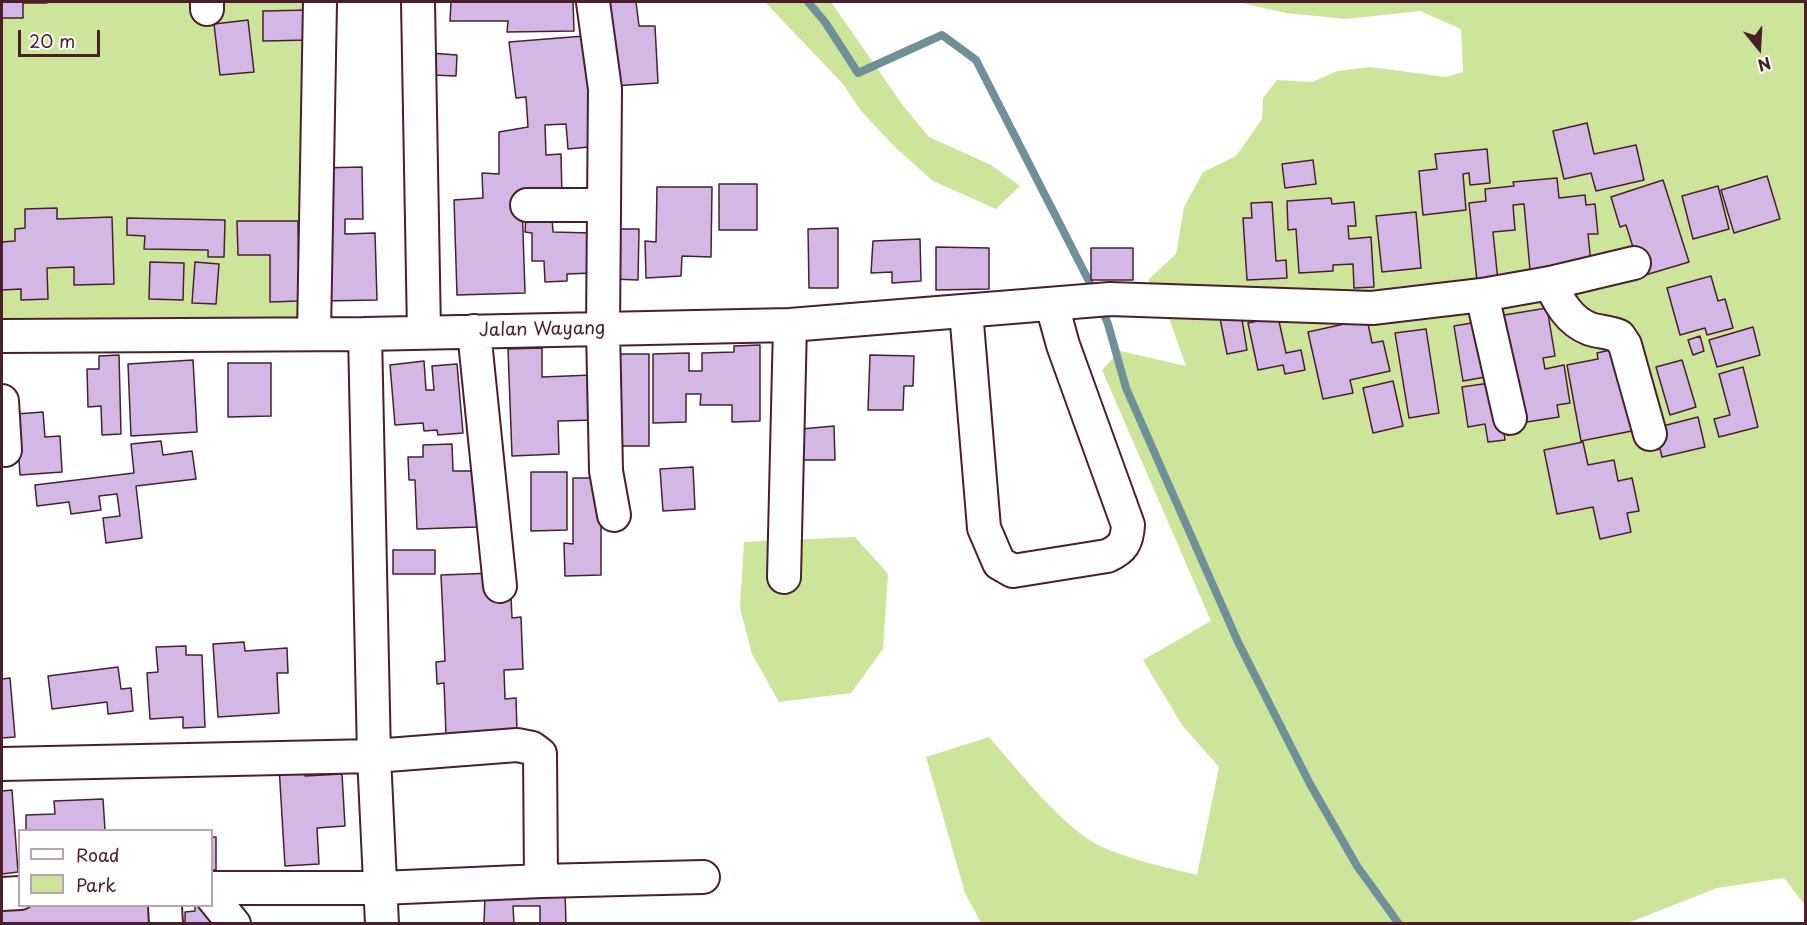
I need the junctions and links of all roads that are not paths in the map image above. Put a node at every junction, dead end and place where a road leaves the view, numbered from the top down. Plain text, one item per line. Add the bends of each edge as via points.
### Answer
1 (320, 2) edge
2 (418, 2) edge
3 (592, 2) edge
4 (527, 205) dead end
5 (602, 205) junction
6 (1634, 262) dead end
7 (1550, 283) junction
8 (1482, 295) junction
9 (1081, 302) junction
10 (966, 311) junction
11 (790, 325) junction
12 (603, 329) junction
13 (474, 331) junction
14 (424, 332) junction
15 (314, 333) junction
16 (365, 334) junction
17 (2, 336) edge
18 (2, 401) edge
19 (1510, 418) dead end
20 (1650, 434) dead end
21 (5, 450) dead end
22 (614, 515) dead end
23 (784, 577) dead end
24 (501, 586) dead end
25 (374, 756) junction
26 (2, 764) edge
27 (703, 877) dead end
28 (542, 881) junction
29 (213, 888) edge
30 (381, 888) junction
31 (18, 893) edge
32 (2, 894) edge
33 (213, 898) edge
34 (165, 907) edge
35 (166, 924) edge
36 (234, 924) edge
37 (382, 924) edge

1 - 15 street
2 - 14 street
3 - 5 street via 605,89
4 - 5 street
5 - 12 street
6 - 7 street, Jalan Wayang
7 - 8 street, Jalan Wayang
7 - 20 street via 1562,307 1578,322 1618,336 1625,345
8 - 9 street, Jalan Wayang via 1372,308
8 - 19 street
9 - 10 street, Jalan Wayang
9 - 10 street via 1063,345 1128,525 1127,538 1121,550 1107,556 1012,571 999,563 984,528
10 - 11 street, Jalan Wayang
11 - 12 street, Jalan Wayang
11 - 23 street
12 - 13 street, Jalan Wayang
12 - 22 street via 606,471
13 - 14 street, Jalan Wayang
13 - 24 street
14 - 16 street, Jalan Wayang
15 - 16 street, Jalan Wayang
15 - 17 street, Jalan Wayang
16 - 25 street
18 - 21 street
25 - 26 street
25 - 28 street via 517,745 532,748 540,754 542,772
25 - 30 street
27 - 28 street
28 - 30 street
29 - 30 street
30 - 37 street
31 - 32 street
33 - 36 street
34 - 35 street

